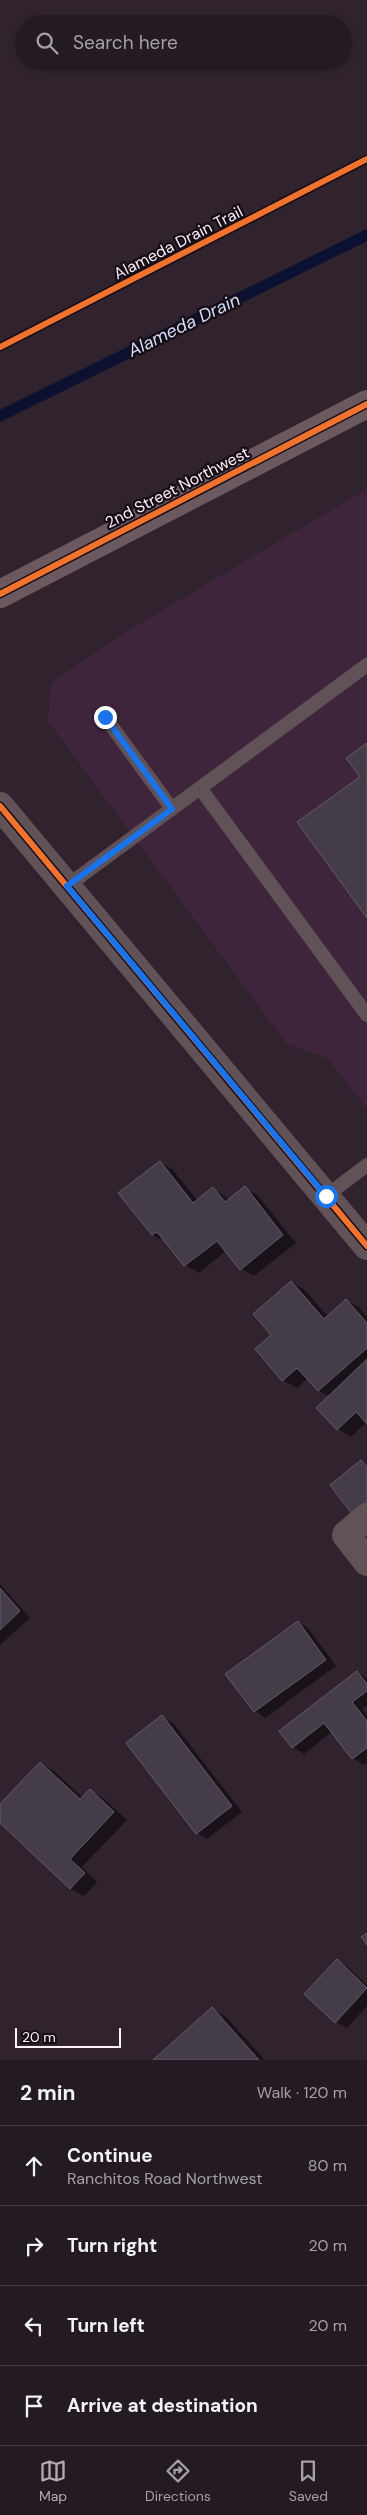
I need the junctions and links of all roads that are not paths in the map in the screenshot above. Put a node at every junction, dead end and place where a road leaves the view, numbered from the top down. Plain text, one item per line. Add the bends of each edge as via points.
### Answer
1 (367, 404) edge
2 (0, 594) edge
3 (367, 665) edge
4 (105, 717) dead end
5 (200, 788) junction
6 (0, 806) edge
7 (172, 809) junction
8 (67, 886) junction
9 (367, 1015) edge
10 (367, 1165) edge
11 (326, 1196) junction
12 (367, 1246) edge
13 (367, 1517) edge
14 (367, 1562) edge

1 - 2 main road, 2nd Street Northwest
3 - 5 lane
4 - 7 lane
5 - 7 lane
5 - 9 lane
6 - 8 street
7 - 8 lane
8 - 11 street
10 - 11 lane
11 - 12 street
13 - 14 street via 346,1535

